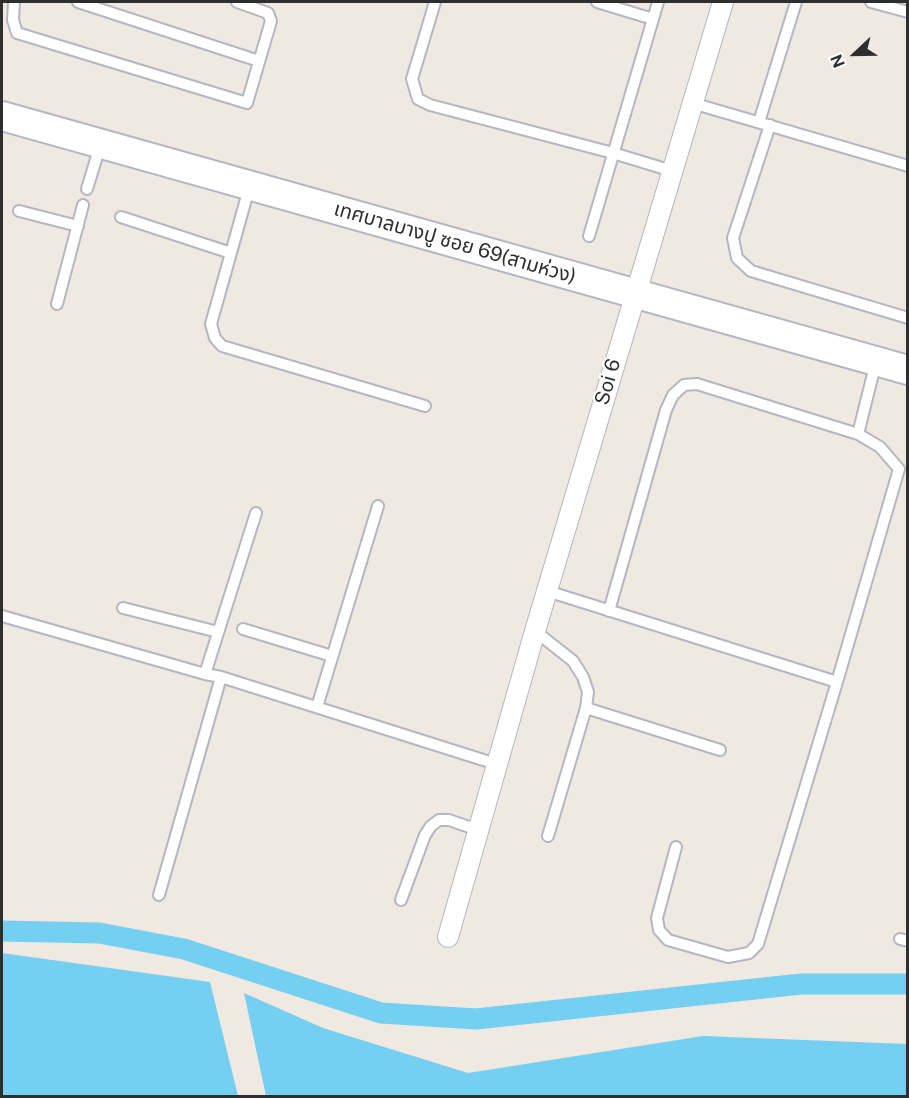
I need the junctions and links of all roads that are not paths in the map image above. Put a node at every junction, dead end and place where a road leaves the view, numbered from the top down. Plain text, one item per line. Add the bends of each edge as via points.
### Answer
1 (14, 2) edge
2 (78, 2) edge
3 (237, 2) edge
4 (435, 2) edge
5 (597, 2) edge
6 (658, 2) edge
7 (723, 2) edge
8 (796, 2) edge
9 (871, 2) edge
10 (908, 12) edge
11 (653, 19) junction
12 (259, 61) junction
13 (692, 102) junction
14 (2, 116) edge
15 (764, 124) junction
16 (101, 143) junction
17 (612, 153) junction
18 (908, 166) edge
19 (672, 171) junction
20 (250, 185) junction
21 (87, 189) dead end
22 (83, 205) dead end
23 (19, 211) dead end
24 (121, 217) dead end
25 (78, 226) junction
26 (589, 236) dead end
27 (231, 253) junction
28 (635, 293) junction
29 (57, 304) dead end
30 (908, 318) edge
31 (877, 360) junction
32 (908, 370) edge
33 (425, 406) dead end
34 (858, 434) junction
35 (903, 470) edge
36 (378, 506) dead end
37 (256, 513) dead end
38 (547, 591) junction
39 (123, 608) dead end
40 (609, 611) junction
41 (2, 616) edge
42 (243, 629) dead end
43 (535, 631) junction
44 (218, 632) junction
45 (332, 656) junction
46 (205, 674) junction
47 (221, 677) junction
48 (837, 682) junction
49 (316, 707) junction
50 (586, 708) junction
51 (720, 750) dead end
52 (496, 764) junction
53 (478, 830) junction
54 (548, 836) dead end
55 (676, 847) dead end
56 (159, 895) dead end
57 (401, 900) dead end
58 (448, 937) dead end

1 - 12 lane via 17,33 247,104
2 - 12 lane
3 - 12 lane via 268,13 271,21
4 - 17 lane via 412,79 418,99
5 - 11 lane
6 - 11 lane
7 - 13 street, Soi 6
8 - 15 lane
9 - 10 lane
11 - 17 lane
13 - 15 lane
13 - 19 street, Soi 6
14 - 16 street, เทศบาลบางปู ซอย 69(สามห่วง)
15 - 18 lane
15 - 30 lane via 733,238 737,258 751,271
16 - 20 street, เทศบาลบางปู ซอย 69(สามห่วง)
16 - 21 lane
17 - 19 lane
17 - 26 lane
19 - 28 street, Soi 6
20 - 27 lane
20 - 28 street, เทศบาลบางปู ซอย 69(สามห่วง)
22 - 25 lane
23 - 25 lane
24 - 27 lane
25 - 29 lane
27 - 33 lane via 211,324 222,346
28 - 31 street, เทศบาลบางปู ซอย 69(สามห่วง)
28 - 38 street, Soi 6
31 - 32 street, เทศบาลบางปู ซอย 69(สามห่วง)
31 - 34 lane
34 - 35 lane via 880,447
34 - 40 lane via 697,384 684,385 673,394 666,410
35 - 48 lane
36 - 45 lane
37 - 44 lane
38 - 40 lane
38 - 43 street, Soi 6
39 - 44 lane
40 - 48 lane
41 - 46 lane
42 - 45 lane
43 - 50 lane via 573,662 583,677 588,692
43 - 52 street, Soi 6
44 - 46 lane
45 - 49 lane
46 - 47 lane
47 - 49 lane
47 - 56 lane
48 - 55 lane via 758,944 749,953 728,957 668,940 659,930 657,918
49 - 52 lane
50 - 51 lane
50 - 54 lane
52 - 53 street, Soi 6
53 - 57 lane via 449,820 439,820 431,826
53 - 58 street, Soi 6

